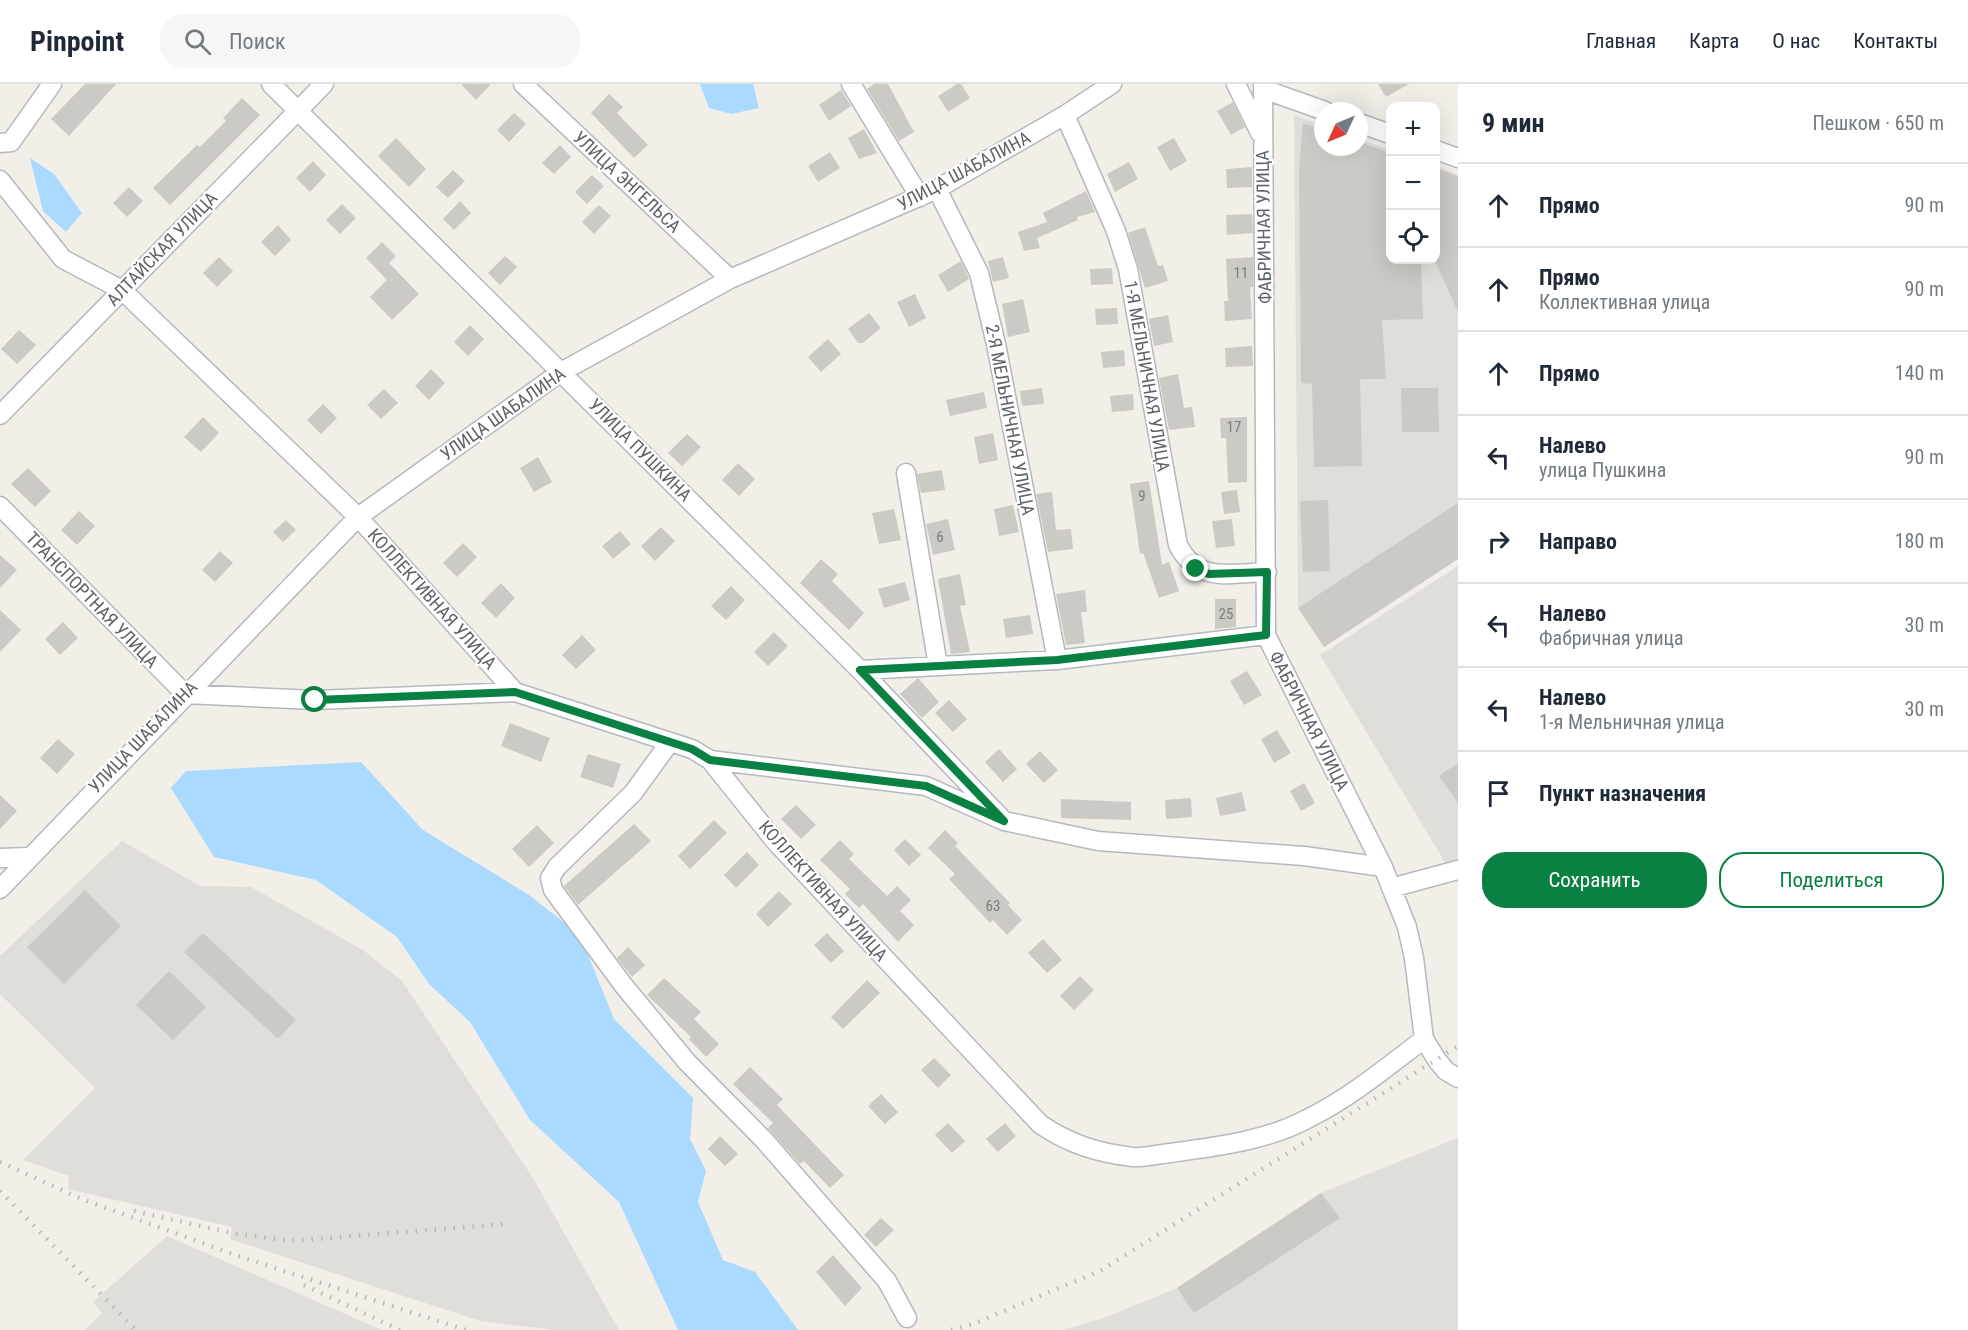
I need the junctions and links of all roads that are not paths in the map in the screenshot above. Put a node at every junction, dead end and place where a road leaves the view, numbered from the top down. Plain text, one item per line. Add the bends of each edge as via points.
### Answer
1 (52, 84) edge
2 (271, 84) edge
3 (324, 84) edge
4 (523, 84) edge
5 (851, 84) edge
6 (1112, 84) edge
7 (1236, 84) edge
8 (1263, 86) edge
9 (1314, 107) edge
10 (297, 110) junction
11 (1065, 115) junction
12 (1368, 126) edge
13 (1386, 133) edge
14 (1263, 140) junction
15 (0, 143) edge
16 (1440, 151) edge
17 (1458, 158) edge
18 (0, 180) edge
19 (938, 189) junction
20 (920, 197) junction
21 (730, 279) junction
22 (122, 290) junction
23 (561, 372) junction
24 (0, 415) edge
25 (906, 472) dead end
26 (0, 506) edge
27 (357, 517) junction
28 (1267, 572) junction
29 (1266, 635) junction
30 (1057, 660) junction
31 (938, 666) junction
32 (860, 670) junction
33 (515, 692) junction
34 (185, 694) junction
35 (670, 742) junction
36 (710, 760) junction
37 (1004, 821) junction
38 (27, 857) junction
39 (0, 858) edge
40 (1383, 867) junction
41 (1458, 870) edge
42 (1391, 888) junction
43 (0, 889) edge
44 (1424, 1039) junction
45 (1458, 1078) edge
46 (906, 1318) dead end

1 - 15 street via 11,141
2 - 10 street, УЛИЦА ПУШКИНА
3 - 10 street, АЛТАЙСКАЯ УЛИЦА
4 - 21 street, УЛИЦА ЭНГЕЛЬСА
5 - 20 street
6 - 11 street, УЛИЦА ШАБАЛИНА
7 - 14 street
8 - 9 street
8 - 14 street, ФАБРИЧНАЯ УЛИЦА
10 - 22 street, АЛТАЙСКАЯ УЛИЦА
10 - 23 street, УЛИЦА ПУШКИНА
11 - 19 street, УЛИЦА ШАБАЛИНА
11 - 28 street, 1-Я МЕЛЬНИЧНАЯ УЛИЦА via 1116,231 1128,269 1178,545 1185,560 1209,574
12 - 13 street
14 - 28 street, ФАБРИЧНАЯ УЛИЦА
16 - 17 street
18 - 22 street, КОЛЛЕКТИВНАЯ УЛИЦА via 63,259
19 - 20 street, УЛИЦА ШАБАЛИНА
19 - 30 street, 2-Я МЕЛЬНИЧНАЯ УЛИЦА via 979,273
20 - 21 street, УЛИЦА ШАБАЛИНА
21 - 23 street, УЛИЦА ШАБАЛИНА
22 - 24 street, АЛТАЙСКАЯ УЛИЦА
22 - 27 street, КОЛЛЕКТИВНАЯ УЛИЦА
23 - 27 street, УЛИЦА ШАБАЛИНА
23 - 32 street, УЛИЦА ПУШКИНА
25 - 31 street
26 - 34 street, ТРАНСПОРТНАЯ УЛИЦА
27 - 33 street, КОЛЛЕКТИВНАЯ УЛИЦА
27 - 34 street, УЛИЦА ШАБАЛИНА
28 - 29 street, ФАБРИЧНАЯ УЛИЦА
29 - 30 street
29 - 40 street, ФАБРИЧНАЯ УЛИЦА
30 - 31 street
31 - 32 street
32 - 37 street, УЛИЦА ПУШКИНА
33 - 34 street via 315,700
33 - 35 street, КОЛЛЕКТИВНАЯ УЛИЦА
34 - 38 street, УЛИЦА ШАБАЛИНА
35 - 36 street, КОЛЛЕКТИВНАЯ УЛИЦА
35 - 46 street via 633,793 557,867 550,878 553,890 687,1062 764,1140 887,1281
36 - 37 street via 926,786
36 - 44 street, КОЛЛЕКТИВНАЯ УЛИЦА via 775,841 1040,1124 1062,1140 1136,1157 1211,1148 1277,1132 1353,1093
37 - 40 street via 1098,842 1304,856
38 - 39 street
38 - 43 street, УЛИЦА ШАБАЛИНА
40 - 42 street, ФАБРИЧНАЯ УЛИЦА
41 - 42 street
42 - 44 street, ФАБРИЧНАЯ УЛИЦА via 1407,927 1414,958
44 - 45 street, ФАБРИЧНАЯ УЛИЦА via 1446,1071

